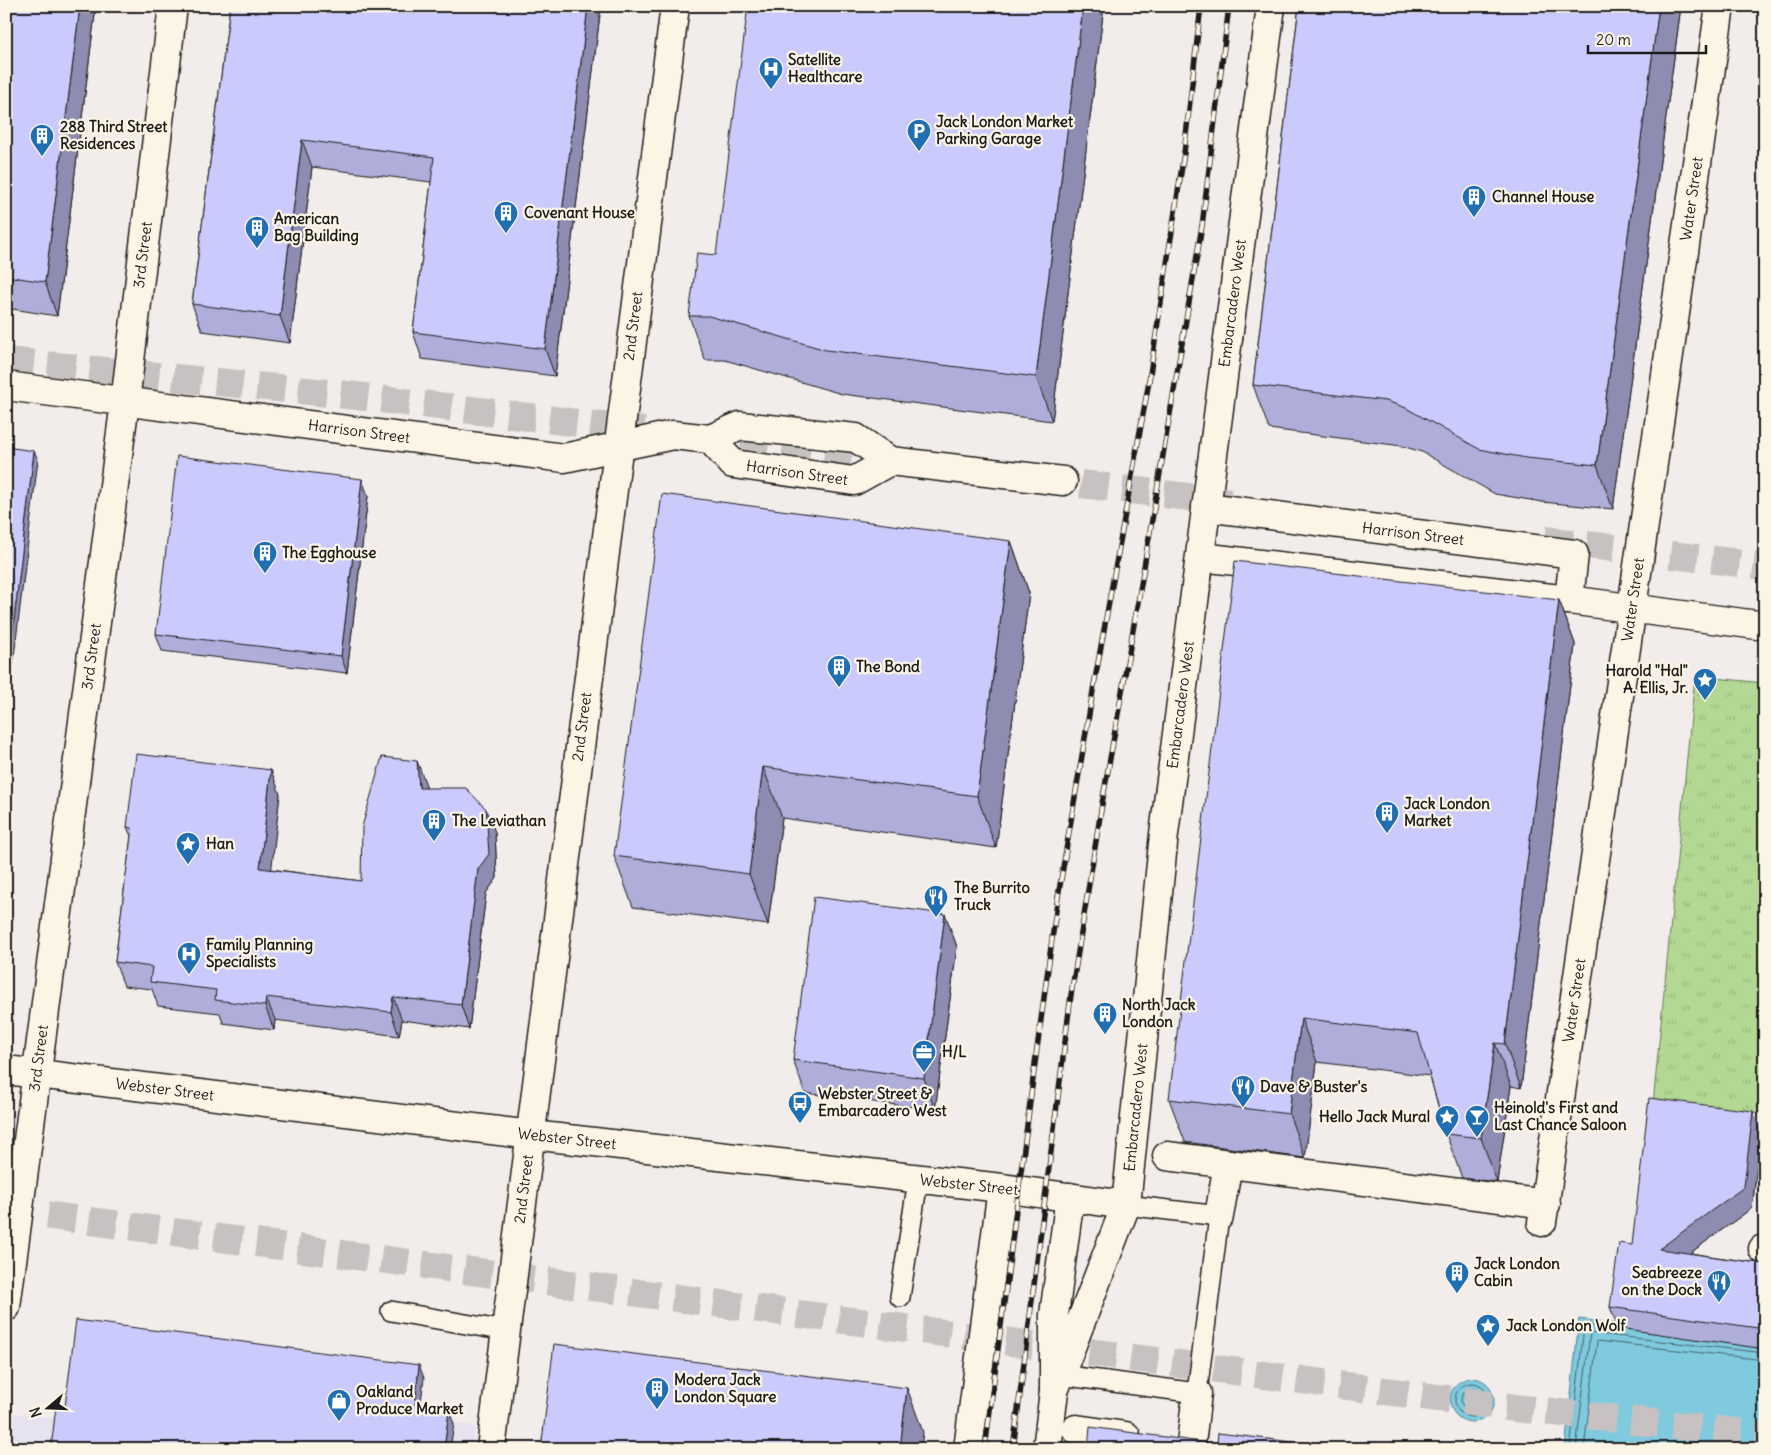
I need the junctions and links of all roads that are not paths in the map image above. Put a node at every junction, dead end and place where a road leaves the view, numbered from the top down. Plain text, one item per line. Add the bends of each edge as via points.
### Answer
1 (173, 6) edge
2 (675, 6) edge
3 (1271, 6) edge
4 (1720, 6) edge
5 (6, 386) edge
6 (125, 402) junction
7 (710, 439) junction
8 (617, 446) junction
9 (890, 461) junction
10 (1063, 481) tunnel mouth
11 (1206, 507) junction
12 (1201, 557) junction
13 (1569, 600) junction
14 (1632, 608) junction
15 (1765, 626) edge
16 (6, 1070) edge
17 (37, 1074) junction
18 (532, 1134) junction
19 (1167, 1156) dead end
20 (1228, 1164) junction
21 (918, 1180) junction
22 (1002, 1188) junction
23 (1070, 1197) junction
24 (1126, 1205) junction
25 (1219, 1216) junction
26 (900, 1298) dead end
27 (6, 1307) edge
28 (391, 1311) dead end
29 (506, 1332) junction
30 (1057, 1383) junction
31 (1197, 1393) junction
32 (1076, 1429) dead end
33 (1204, 1446) edge
34 (491, 1449) edge
35 (968, 1449) edge
36 (1047, 1449) edge

1 - 6 street, 3rd Street
2 - 8 street, 2nd Street
3 - 11 street, Embarcadero West
4 - 14 street, Water Street
5 - 6 street, Harrison Street
6 - 8 street, Harrison Street via 564,458
6 - 17 street, 3rd Street
7 - 8 street, Harrison Street via 673,435
7 - 9 street, Harrison Street via 740,426 856,438
7 - 9 street, Harrison Street via 733,464 854,481
8 - 18 street, 2nd Street
9 - 10 street, Harrison Street
11 - 12 street, Embarcadero West
11 - 13 street, Harrison Street via 1574,554
12 - 13 street
12 - 24 street, Embarcadero West via 1164,834
13 - 14 street
14 - 15 street
14 - 20 street, Water Street via 1544,1213
16 - 17 street, Webster Street
17 - 18 street, Webster Street
17 - 27 street, 3rd Street
18 - 21 street, Webster Street
18 - 29 street, 2nd Street
19 - 20 street
20 - 25 street
21 - 22 street, Webster Street
21 - 26 lane
22 - 23 street, Webster Street
22 - 35 street
23 - 24 street, Webster Street
23 - 30 street, Embarcadero West via 1054,1315
24 - 25 lane
24 - 30 street, Embarcadero West
25 - 31 lane
28 - 29 lane
29 - 34 street, 2nd Street
30 - 31 lane
30 - 36 street, Embarcadero West
31 - 33 street
32 - 33 street

